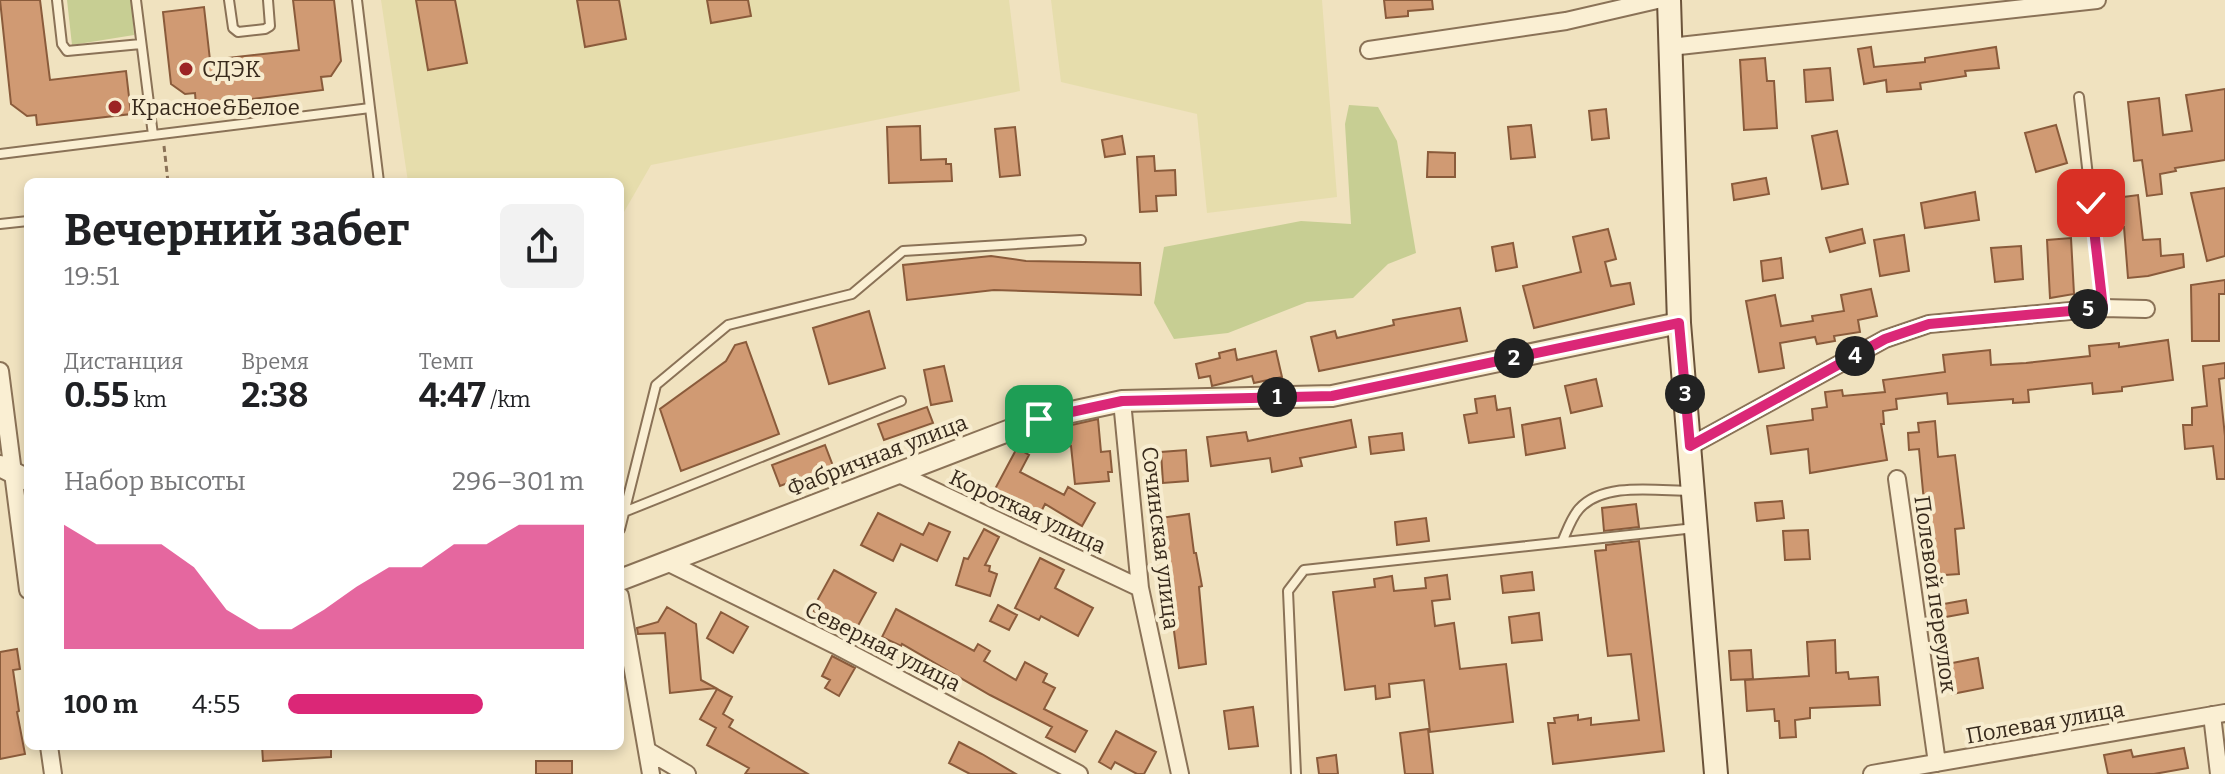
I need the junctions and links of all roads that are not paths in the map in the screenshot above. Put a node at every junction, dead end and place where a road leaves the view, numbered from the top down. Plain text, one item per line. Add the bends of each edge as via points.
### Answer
1 (57, 0) edge
2 (136, 0) edge
3 (229, 0) edge
4 (268, 0) edge
5 (357, 0) edge
6 (1657, 0) edge
7 (1669, 0) edge
8 (2097, 0) edge
9 (141, 44) junction
10 (1670, 47) junction
11 (1369, 50) dead end
12 (2079, 97) dead end
13 (370, 108) junction
14 (157, 134) junction
15 (0, 154) edge
16 (379, 178) edge
17 (24, 221) edge
18 (0, 224) edge
19 (1081, 240) dead end
20 (2103, 308) junction
21 (2146, 309) dead end
22 (1679, 323) junction
23 (0, 371) edge
24 (901, 401) dead end
25 (1122, 401) junction
26 (1690, 446) junction
27 (13, 473) edge
28 (897, 473) junction
29 (1897, 479) dead end
30 (1693, 491) junction
31 (624, 512) joint
32 (1696, 528) junction
33 (1562, 542) junction
34 (24, 559) edge
35 (665, 561) junction
36 (624, 578) edge
37 (1140, 588) junction
38 (624, 618) edge
39 (2219, 714) edge
40 (50, 750) edge
41 (648, 751) junction
42 (1937, 763) junction
43 (53, 774) edge
44 (651, 774) edge
45 (687, 774) edge
46 (1079, 774) edge
47 (1180, 774) edge
48 (1296, 774) edge
49 (1716, 774) edge
50 (1872, 774) edge
51 (2219, 774) edge

1 - 9 lane via 67,51
2 - 9 lane
3 - 4 lane via 238,32 268,28
5 - 13 lane
6 - 11 street via 1566,21
7 - 10 main road
8 - 10 street
9 - 14 lane
10 - 22 main road
12 - 20 lane
13 - 14 lane
13 - 16 lane
14 - 15 lane
17 - 18 lane
19 - 31 lane via 903,251 852,294 728,325 656,385
20 - 21 street
20 - 26 street via 1929,324 1885,339
22 - 25 street, Фабричная улица via 1332,396
22 - 26 main road
23 - 27 street
24 - 31 lane
25 - 28 street, Фабричная улица via 1039,419
25 - 37 street, Сочинская улица
26 - 30 main road
27 - 34 street
28 - 35 street, Фабричная улица
28 - 37 street, Короткая улица
29 - 42 street, Полевой переулок
30 - 32 main road
30 - 33 lane via 1636,490 1591,498 1577,510
32 - 33 lane
32 - 49 main road
33 - 48 lane via 1304,570 1288,591
35 - 36 street, Фабричная улица
35 - 46 street, Северная улица
37 - 47 street, Сочинская улица
38 - 41 street
39 - 42 street, Полевая улица
39 - 51 street
40 - 43 street
41 - 44 street
41 - 45 street
42 - 50 street, Полевая улица

